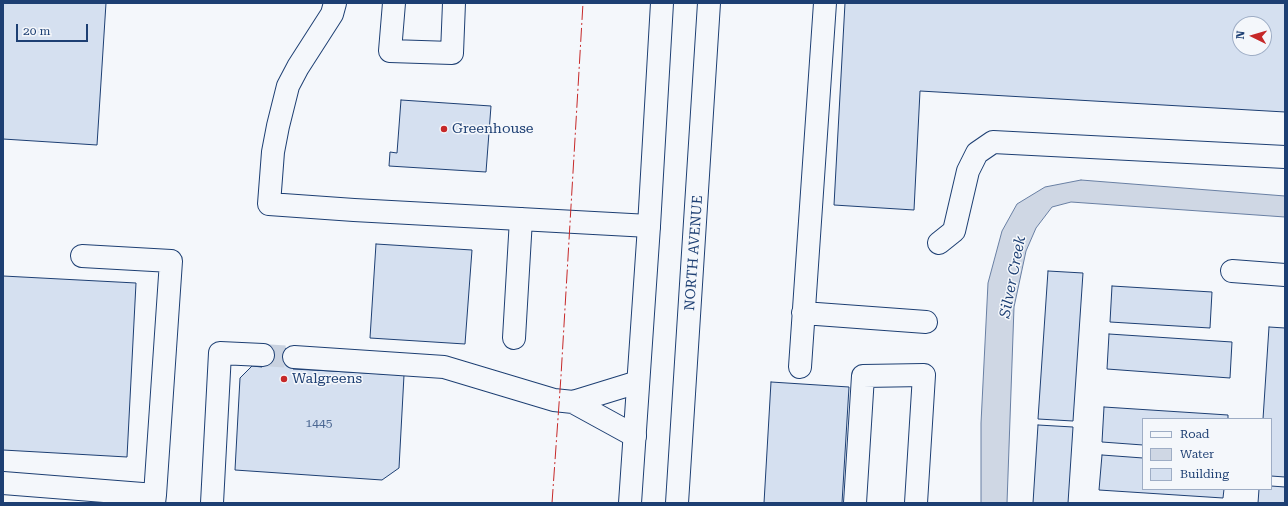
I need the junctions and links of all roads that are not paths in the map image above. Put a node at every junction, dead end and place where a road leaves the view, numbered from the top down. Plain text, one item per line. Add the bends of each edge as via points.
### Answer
1 (335, 3) edge
2 (394, 3) edge
3 (454, 3) edge
4 (709, 3) edge
5 (825, 3) edge
6 (660, 4) edge
7 (1285, 157) edge
8 (521, 219) junction
9 (649, 226) junction
10 (939, 243) dead end
11 (82, 256) dead end
12 (1232, 271) dead end
13 (1285, 275) edge
14 (803, 313) junction
15 (926, 322) dead end
16 (514, 338) dead end
17 (263, 355) tunnel mouth
18 (294, 357) tunnel mouth
19 (800, 367) dead end
20 (638, 382) junction
21 (573, 402) junction
22 (635, 436) junction
23 (3, 483) edge
24 (212, 496) edge
25 (154, 499) edge
26 (630, 503) edge
27 (677, 503) edge
28 (855, 503) edge
29 (916, 503) edge

1 - 8 main road via 332,14 288,86 273,152 269,204
2 - 3 main road via 390,51 452,53
4 - 27 main road, NORTH AVENUE
5 - 14 main road
6 - 9 main road
7 - 10 main road via 992,142 977,153 968,172 954,231
8 - 9 main road
8 - 16 main road
9 - 20 main road
11 - 25 main road via 171,261
12 - 13 main road
14 - 15 main road
14 - 19 main road
17 - 24 main road via 220,353
18 - 21 main road via 444,367 554,400
20 - 21 main road
20 - 22 main road
21 - 22 main road
22 - 26 main road
23 - 25 main road
28 - 29 main road via 863,376 924,376

